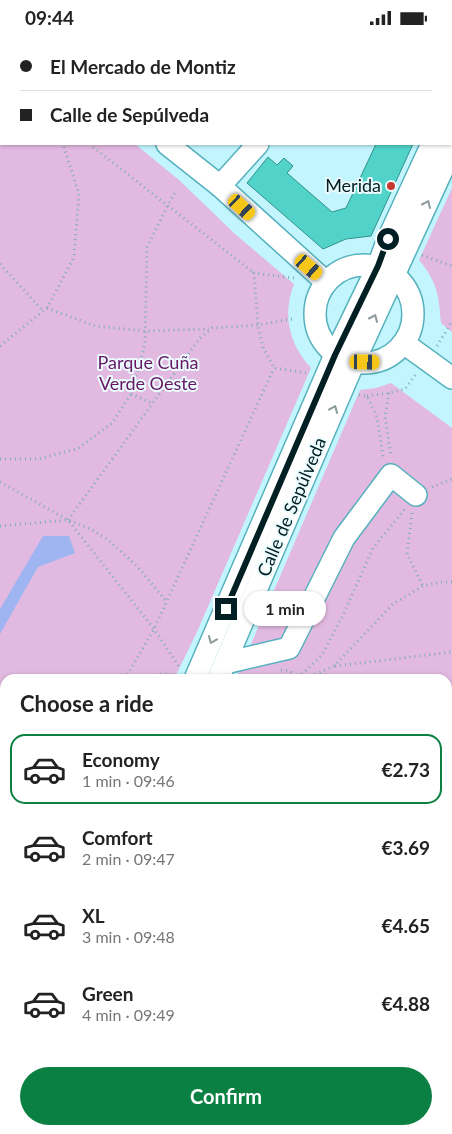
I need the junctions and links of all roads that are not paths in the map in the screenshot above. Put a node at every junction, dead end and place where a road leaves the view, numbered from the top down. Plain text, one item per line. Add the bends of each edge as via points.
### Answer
1 (168, 145) edge
2 (257, 145) edge
3 (432, 145) edge
4 (452, 149) edge
5 (220, 186) junction
6 (386, 270) junction
7 (326, 282) junction
8 (405, 344) junction
9 (345, 358) junction
10 (452, 378) edge
11 (416, 495) road end
12 (221, 671) edge
13 (189, 674) edge

1 - 5 street
2 - 5 street
3 - 6 street, Calle de Sepúlveda via 388,239
6 -> 4 street, Calle de Sepúlveda
5 - 7 street
6 - 7 street via 359,265 341,270
6 - 8 street via 408,289 414,307 413,325
6 - 9 street, Calle de Sepúlveda
7 - 9 street via 318,296 314,314 318,331 328,348
8 - 9 street via 392,356 375,363
8 - 10 street
12 -> 9 street, Calle de Sepúlveda
9 -> 13 street, Calle de Sepúlveda
11 - 12 street via 391,475 344,538 289,647

